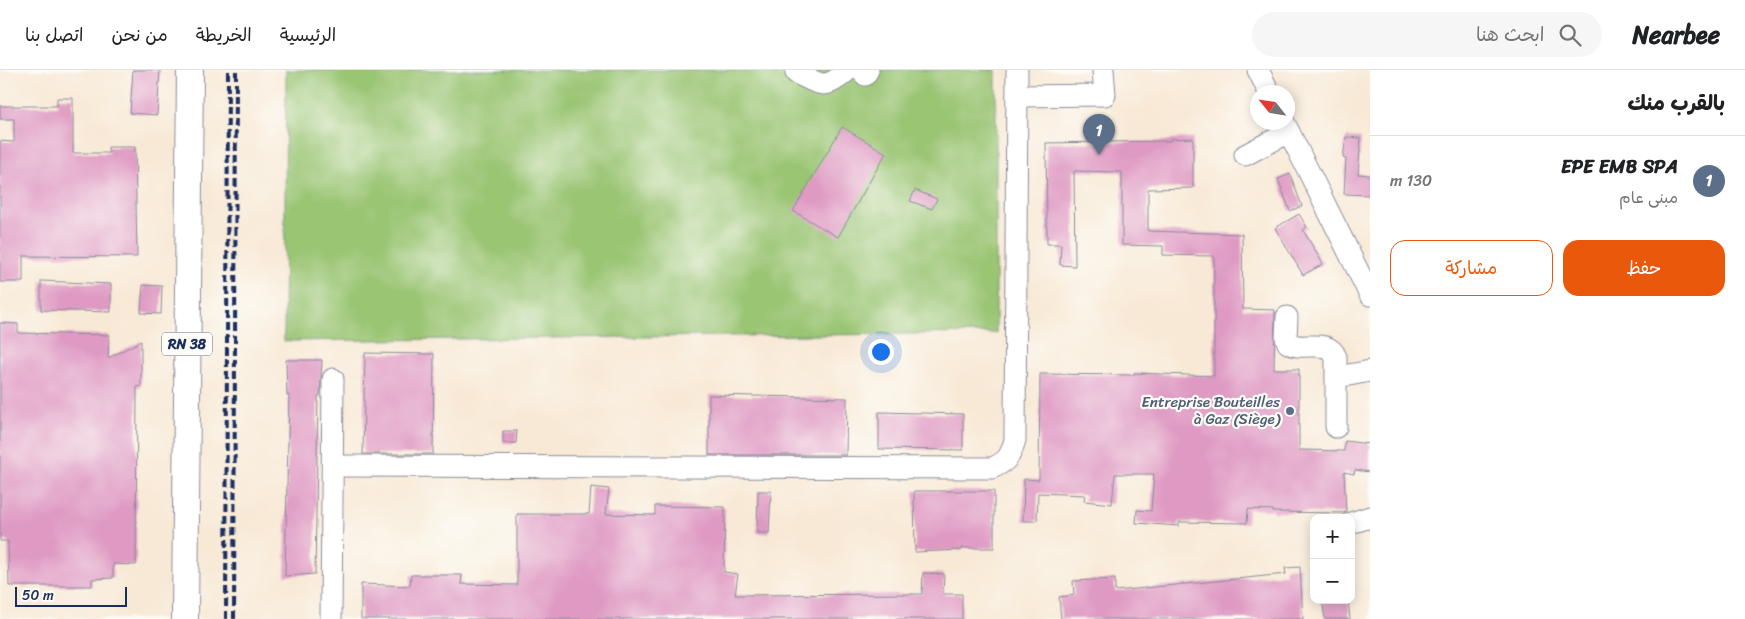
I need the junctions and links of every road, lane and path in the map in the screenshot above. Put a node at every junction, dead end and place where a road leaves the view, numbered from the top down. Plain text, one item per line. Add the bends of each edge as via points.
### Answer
1 (175, 70) edge
2 (190, 70) edge
3 (1017, 70) edge
4 (1103, 70) edge
5 (1258, 70) edge
6 (860, 72) edge
7 (796, 73) dead end
8 (1266, 85) edge
9 (1017, 96) junction
10 (1282, 130) edge
11 (1288, 130) edge
12 (182, 135) junction
13 (1245, 155) dead end
14 (1370, 295) edge
15 (1286, 317) dead end
16 (1370, 371) edge
17 (1336, 376) junction
18 (334, 378) dead end
19 (1336, 427) dead end
20 (333, 466) junction
21 (1370, 517) edge
22 (1355, 522) edge
23 (173, 619) edge
24 (185, 619) edge
25 (331, 619) edge

1 - 12 main road, RN 38
2 - 12 main road, RN 38
3 - 9 street
4 - 9 street via 1105,95
5 - 8 street
6 - 7 street via 835,83 821,85
9 - 20 street via 1015,440 1004,463 992,468
10 - 13 street
11 - 14 street
12 - 23 main road, RN 38
12 - 24 main road, RN 38
15 - 17 street via 1288,343 1332,350 1336,357
16 - 17 street
17 - 19 street
18 - 20 street
20 - 25 street
21 - 22 street

